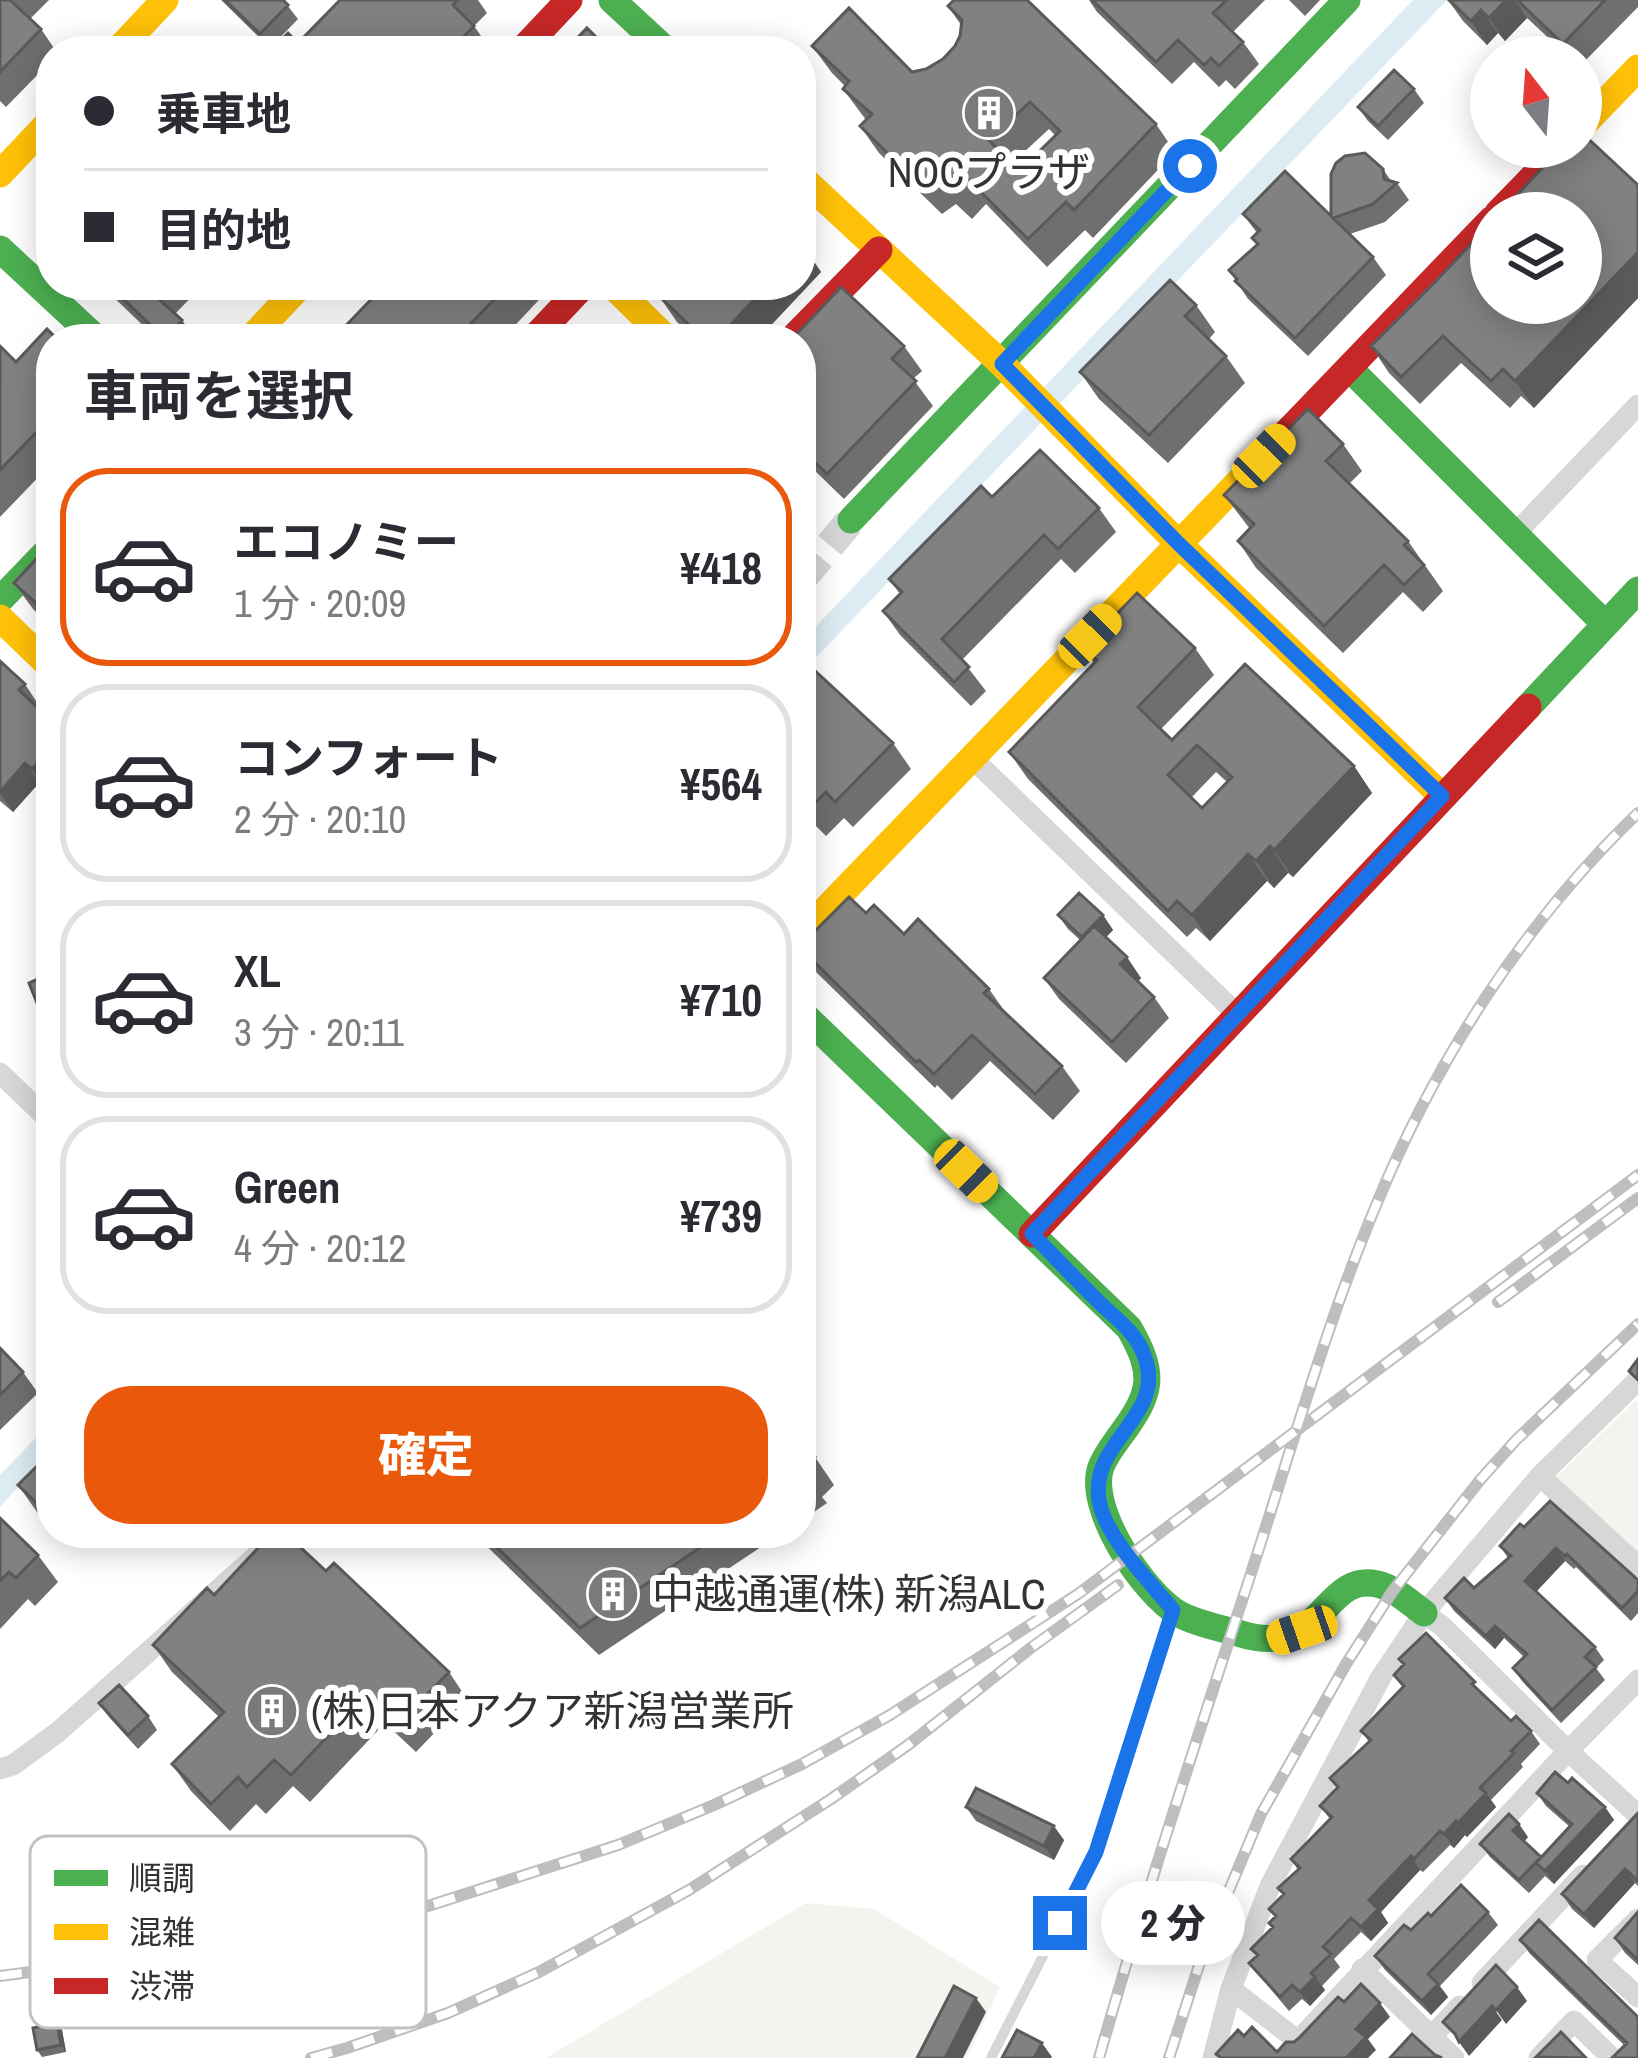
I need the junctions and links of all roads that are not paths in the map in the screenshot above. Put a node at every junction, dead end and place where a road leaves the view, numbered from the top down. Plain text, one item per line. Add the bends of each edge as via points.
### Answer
1 (165, 0) edge
2 (569, 0) edge
3 (1347, 0) edge
4 (622, 6) edge
5 (131, 36) edge
6 (535, 36) edge
7 (652, 36) edge
8 (1638, 68) edge
9 (1602, 105) edge
10 (36, 136) edge
11 (1542, 168) edge
12 (0, 174) edge
13 (816, 191) edge
14 (1518, 192) edge
15 (1470, 242) edge
16 (0, 249) edge
17 (879, 250) junction
18 (36, 282) edge
19 (55, 300) edge
20 (287, 300) edge
21 (570, 300) edge
22 (627, 300) edge
23 (81, 324) edge
24 (264, 324) edge
25 (547, 324) edge
26 (652, 324) edge
27 (807, 324) edge
28 (1002, 364) junction
29 (1349, 368) junction
30 (1638, 405) edge
31 (851, 520) tunnel mouth
32 (1515, 534) junction
33 (1179, 544) junction
34 (36, 563) edge
35 (1638, 590) edge
36 (0, 600) edge
37 (0, 618) edge
38 (1605, 624) junction
39 (36, 653) edge
40 (973, 758) junction
41 (1442, 796) junction
42 (816, 920) edge
43 (1238, 1015) junction
44 (816, 1026) edge
45 (0, 1073) edge
46 (36, 1108) edge
47 (1032, 1234) junction
48 (1638, 1380) edge
49 (1540, 1476) junction
50 (265, 1548) edge
51 (1638, 1566) edge
52 (1173, 1610) junction
53 (1424, 1613) junction
54 (1638, 1680) edge
55 (1568, 1750) junction
56 (0, 1769) edge
57 (1633, 1822) edge
58 (1590, 1868) edge
59 (1638, 1919) edge
60 (1362, 1969) junction
61 (1232, 1989) junction
62 (1638, 1997) edge
63 (1432, 2036) junction
64 (991, 2058) edge
65 (1213, 2058) edge
66 (1454, 2058) edge
67 (1539, 2058) edge
68 (1612, 2058) edge

1 - 5 street
2 - 6 street
3 - 28 street
4 - 7 street
8 - 9 street
10 - 12 street
11 - 14 street
13 - 17 street
15 - 29 street
16 - 18 street
17 - 27 street
17 - 28 street
19 - 23 street
20 - 24 street
21 - 25 street
22 - 26 street
28 - 31 street
28 - 33 street
29 - 32 street
29 - 33 street
30 - 32 street
32 - 38 street
33 - 40 street
33 - 41 street
34 - 36 street
35 - 38 street
37 - 39 street
38 - 41 street
40 - 42 street
40 - 43 street
41 - 43 street
43 - 47 street
44 - 47 street
45 - 46 street
47 - 52 street via 1143,1351 1145,1402 1107,1454 1098,1489 1109,1525
48 - 49 street
49 - 51 street
49 - 53 street
50 - 56 street via 58,1732
52 - 53 street via 1277,1639 1302,1630 1343,1591 1378,1584
52 - 64 lane via 1096,1852
53 - 55 street
53 - 61 street via 1381,1677 1270,1886
54 - 55 street
55 - 57 street
55 - 60 street
58 - 63 street
59 - 62 street via 1597,1960
60 - 61 street via 1298,2041
60 - 63 street
61 - 65 street
63 - 66 street
67 - 68 street via 1574,2021

